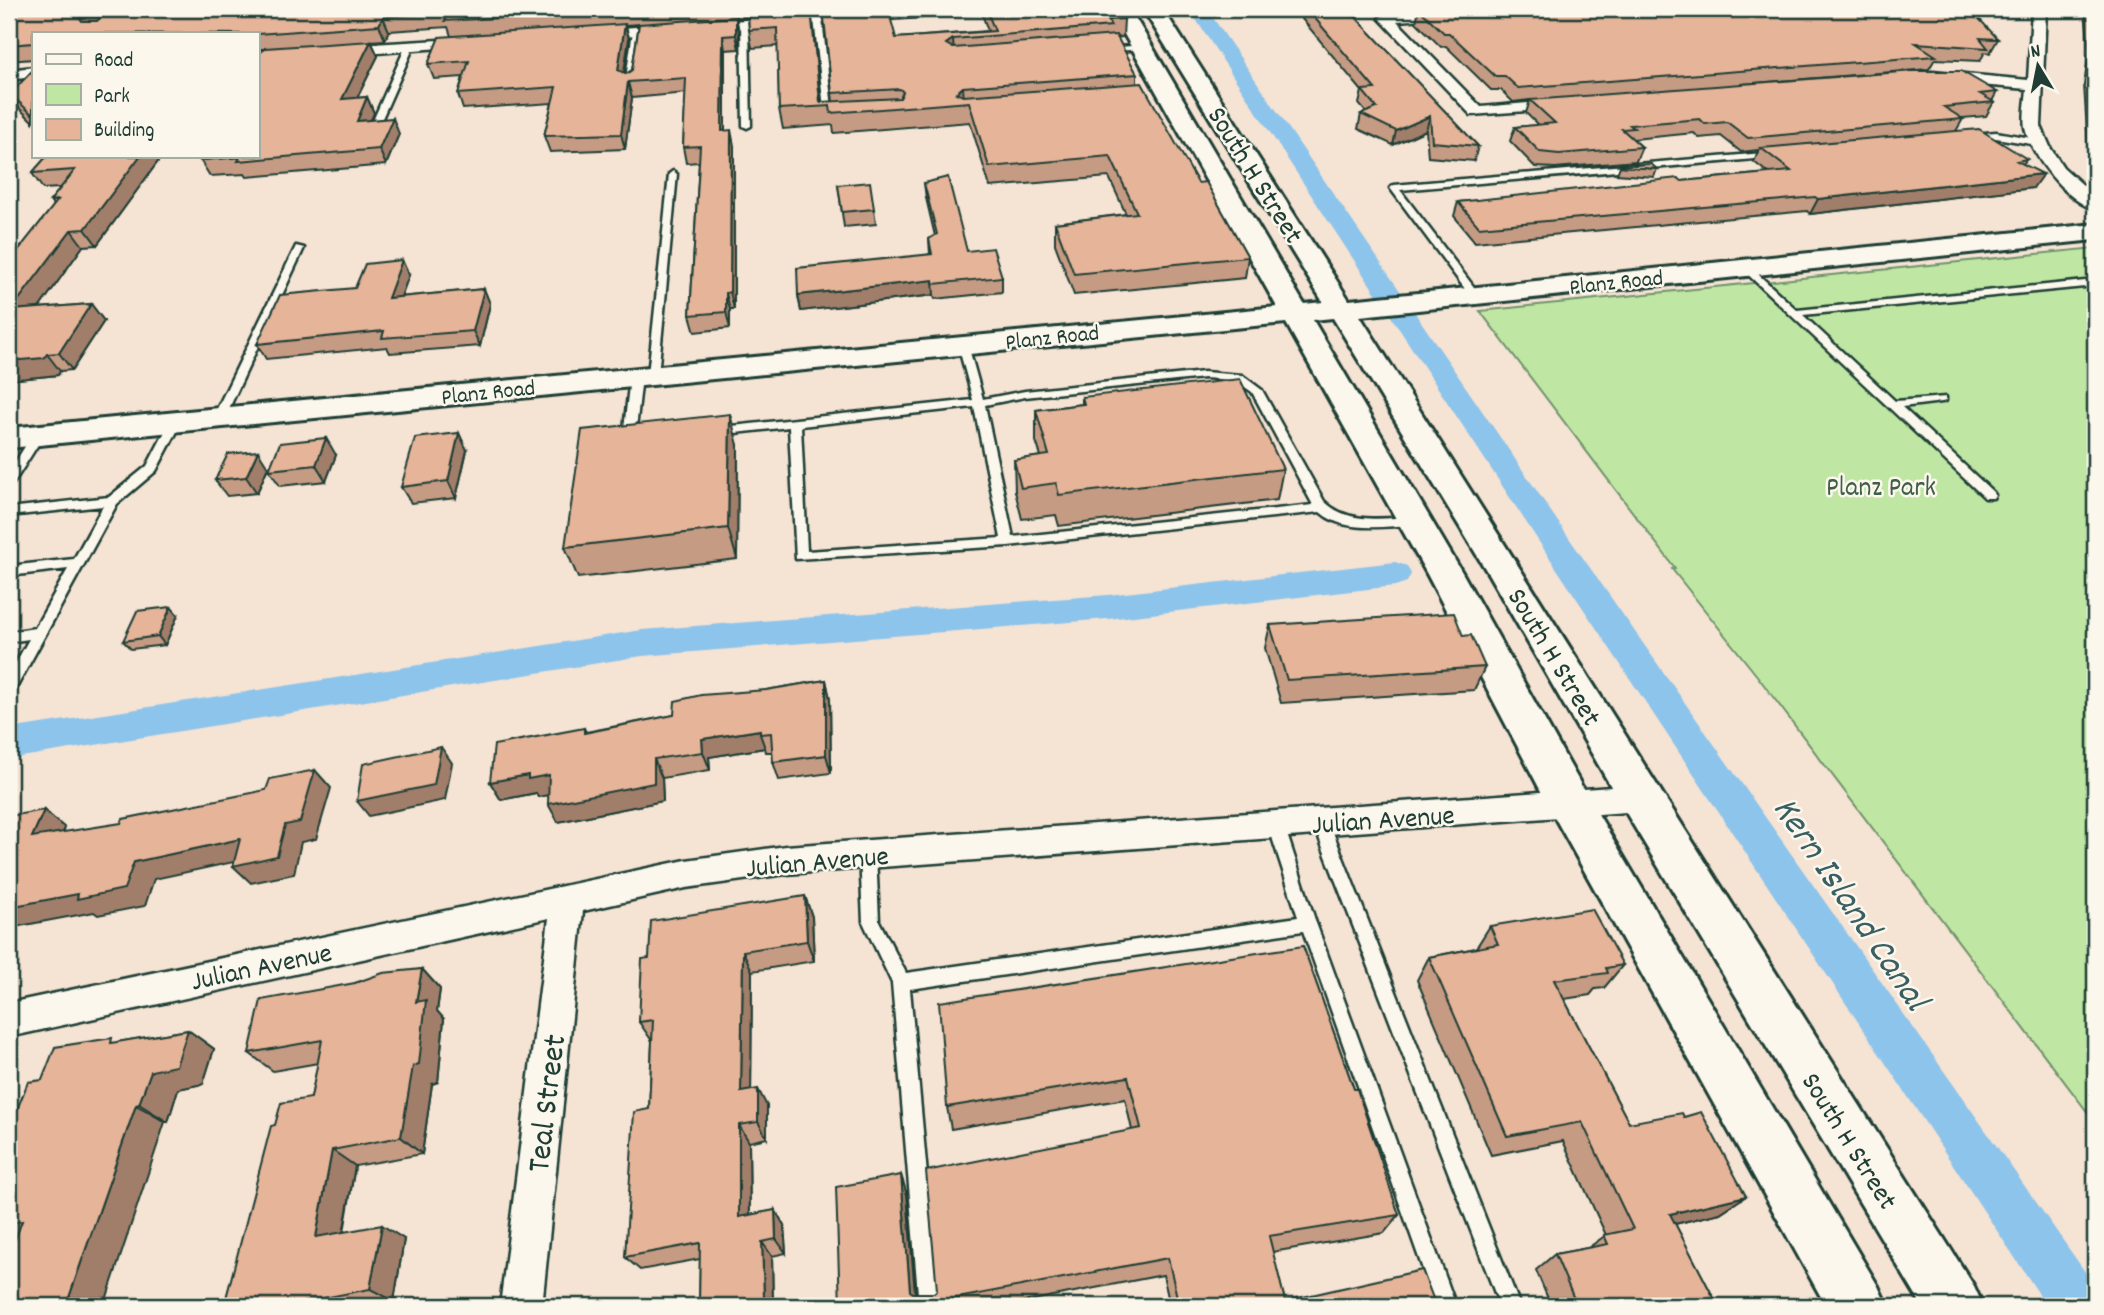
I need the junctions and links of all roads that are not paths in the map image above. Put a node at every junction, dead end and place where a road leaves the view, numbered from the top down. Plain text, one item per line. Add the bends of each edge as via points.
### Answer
1 (978, 9) edge
2 (1120, 9) edge
3 (1153, 9) edge
4 (1510, 9) edge
5 (2039, 9) edge
6 (892, 12) edge
7 (818, 19) junction
8 (745, 24) junction
9 (637, 31) junction
10 (570, 36) edge
11 (490, 41) edge
12 (410, 46) junction
13 (1142, 47) junction
14 (1096, 51) edge
15 (327, 52) edge
16 (32, 72) edge
17 (9, 75) edge
18 (1916, 76) edge
19 (629, 85) edge
20 (2035, 86) junction
21 (1588, 103) edge
22 (840, 117) edge
23 (747, 126) dead end
24 (372, 132) edge
25 (1968, 138) edge
26 (2038, 142) junction
27 (1790, 153) edge
28 (673, 174) dead end
29 (2095, 204) edge
30 (2095, 232) edge
31 (299, 248) dead end
32 (1745, 267) junction
33 (2095, 284) edge
34 (1475, 296) junction
35 (1361, 306) junction
36 (1293, 313) junction
37 (1794, 313) junction
38 (963, 345) junction
39 (644, 376) junction
40 (1942, 399) dead end
41 (979, 403) junction
42 (1891, 405) junction
43 (219, 417) junction
44 (176, 422) junction
45 (795, 422) junction
46 (700, 432) edge
47 (23, 436) edge
48 (645, 438) edge
49 (9, 481) edge
50 (1989, 495) dead end
51 (112, 501) junction
52 (1322, 508) junction
53 (9, 512) edge
54 (1415, 521) junction
55 (1009, 542) junction
56 (78, 563) junction
57 (9, 571) edge
58 (40, 633) junction
59 (9, 637) edge
60 (9, 688) edge
61 (1640, 798) junction
62 (1570, 805) junction
63 (1321, 822) junction
64 (1276, 825) junction
65 (868, 854) junction
66 (568, 900) junction
67 (1308, 923) junction
68 (901, 982) junction
69 (9, 1020) edge
70 (520, 1306) edge
71 (929, 1306) edge
72 (1446, 1306) edge
73 (1510, 1306) edge
74 (1858, 1306) edge
75 (1954, 1306) edge

1 - 6 street
2 - 13 street, South H Street
3 - 35 street, South H Street
4 - 21 street via 1386,18 1477,112
5 - 20 street
6 - 7 street
7 - 8 street
7 - 22 lane via 828,118
8 - 9 street
8 - 23 lane
9 - 10 street
9 - 19 lane
11 - 12 street
12 - 15 street
12 - 24 lane
13 - 14 lane
13 - 36 street, South H Street via 1162,95
16 - 17 street
18 - 20 street
20 - 26 street via 2033,126
25 - 26 lane via 1996,135
26 - 29 street via 2065,179
27 - 34 lane via 1394,188
28 - 39 lane
30 - 32 street, Planz Road
31 - 43 lane
32 - 34 street, Planz Road
32 - 37 lane
33 - 37 lane
34 - 35 street, Planz Road
35 - 36 street, Planz Road
35 - 61 street, South H Street via 1504,569
36 - 38 street, Planz Road
36 - 54 street, South H Street
37 - 42 lane
38 - 39 street, Planz Road
38 - 41 lane
39 - 43 street, Planz Road
39 - 48 lane via 630,429 637,438
40 - 42 lane
41 - 45 lane
41 - 52 lane via 1204,375 1238,377 1256,390
41 - 55 lane
42 - 50 lane
43 - 44 street, Planz Road
44 - 47 street, Planz Road
44 - 51 lane via 152,468
45 - 46 lane
45 - 55 lane via 801,556
47 - 49 lane
51 - 53 lane
51 - 56 lane
52 - 54 lane via 1340,520
52 - 55 lane
54 - 62 street, South H Street
56 - 57 lane
56 - 58 lane
58 - 59 lane
58 - 60 lane
61 - 62 street, Julian Avenue
61 - 75 street, South H Street
62 - 63 street, Julian Avenue
62 - 74 street, South H Street
63 - 64 street, Julian Avenue
63 - 73 lane
64 - 65 street, Julian Avenue
64 - 67 lane
65 - 66 street, Julian Avenue via 698,873
65 - 68 lane via 871,922
66 - 69 street, Julian Avenue
66 - 70 street, Teal Street
67 - 68 lane
67 - 72 lane
68 - 71 lane

